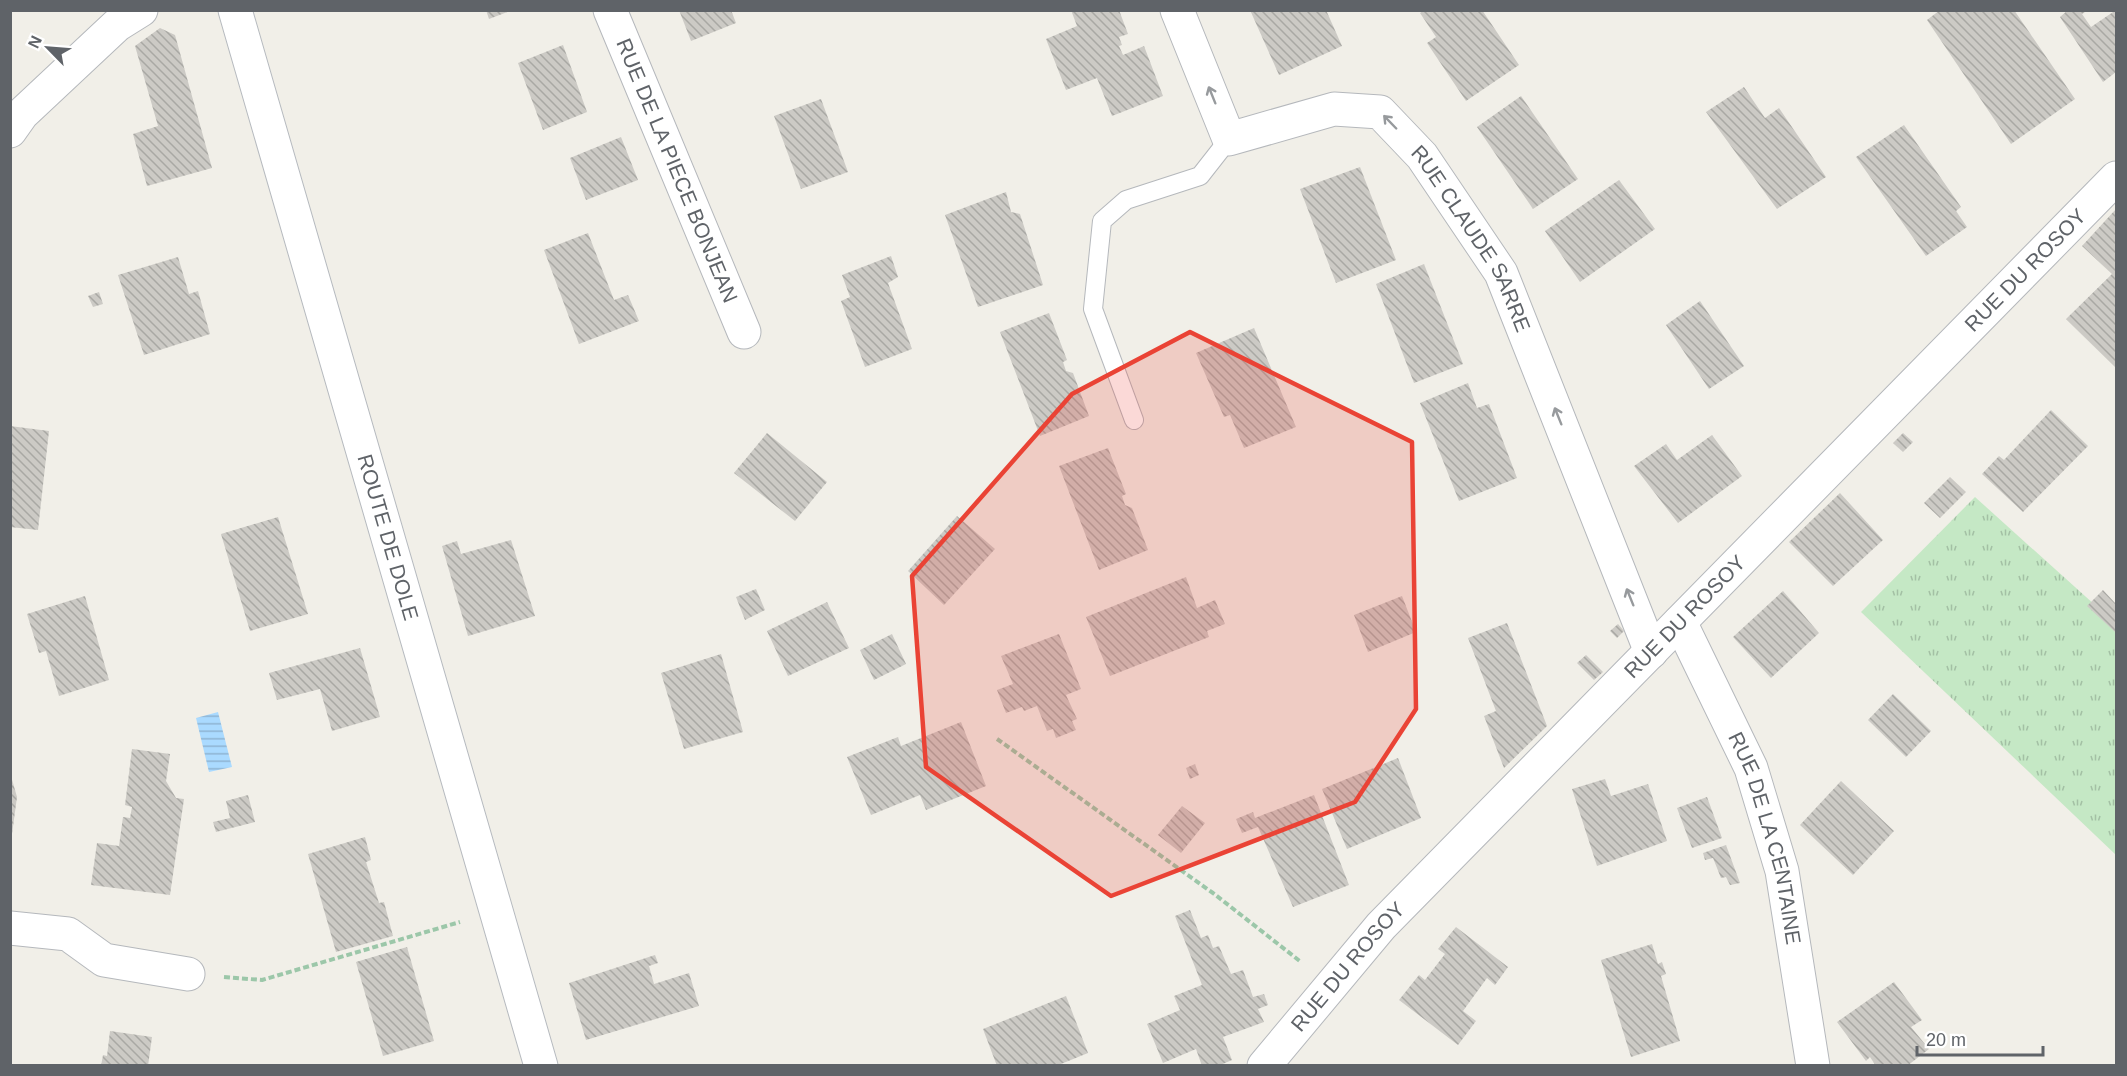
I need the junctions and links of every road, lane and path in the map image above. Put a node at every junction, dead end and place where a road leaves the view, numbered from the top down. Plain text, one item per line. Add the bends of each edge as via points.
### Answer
1 (141, 10) edge
2 (235, 10) edge
3 (610, 10) edge
4 (1177, 10) edge
5 (10, 130) edge
6 (1229, 139) junction
7 (2116, 178) edge
8 (744, 332) dead end
9 (1134, 420) dead end
10 (1680, 622) junction
11 (1651, 652) junction
12 (997, 739) dead end
13 (496, 911) junction
14 (10, 928) edge
15 (188, 974) joint
16 (1332, 985) junction
17 (541, 1065) edge
18 (1264, 1065) edge
19 (1813, 1065) edge

1 - 5 street via 117,25 22,114
2 - 13 street, ROUTE DE DOLE
3 - 8 street, RUE DE LA PIECE BONJEAN
6 -> 4 street
6 - 9 lane via 1200,176 1126,200 1102,221 1093,309
11 -> 6 street, RUE CLAUDE SARRE via 1501,273 1422,156 1380,112 1334,109
7 - 10 street, RUE DU ROSOY
10 - 11 street, RUE DU ROSOY
10 - 19 street, RUE DE LA CENTAINE via 1751,768 1782,871
11 - 16 street, RUE DU ROSOY via 1381,926
12 - 16 path via 1213,893
13 - 15 path via 262,980
13 - 17 street, ROUTE DE DOLE
14 - 15 street via 68,934 104,960
16 - 18 street, RUE DU ROSOY

